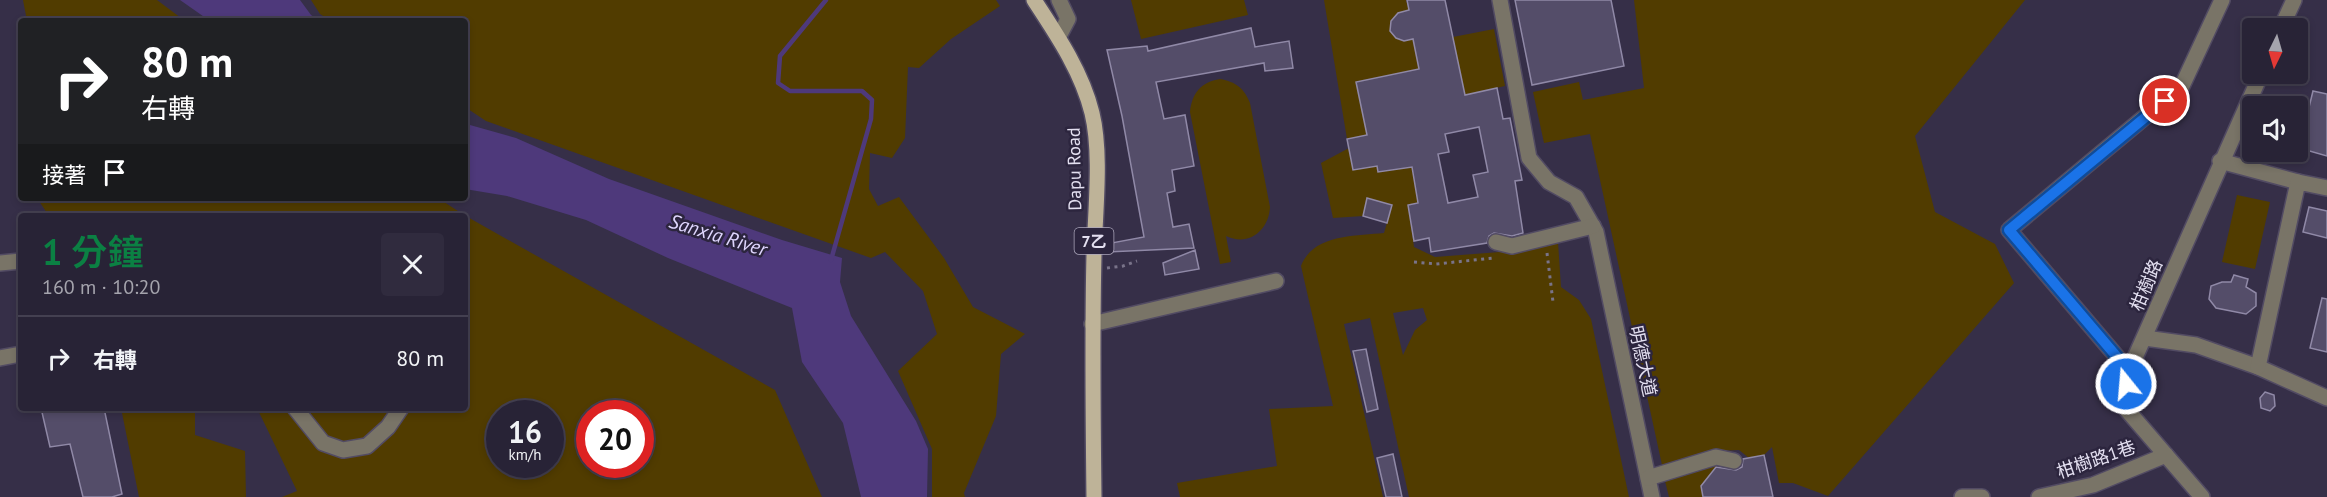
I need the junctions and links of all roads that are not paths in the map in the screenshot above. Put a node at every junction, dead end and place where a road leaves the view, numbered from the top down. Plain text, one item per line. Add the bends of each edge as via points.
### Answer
1 (1034, 0) edge
2 (1059, 0) edge
3 (2222, 0) edge
4 (2295, 0) edge
5 (1498, 8) edge
6 (2286, 18) edge
7 (1059, 36) junction
8 (2256, 84) edge
9 (2220, 161) junction
10 (2298, 182) junction
11 (2327, 188) edge
12 (1594, 229) junction
13 (1496, 242) dead end
14 (18, 261) edge
15 (0, 263) edge
16 (1276, 281) dead end
17 (1092, 324) junction
18 (2145, 338) junction
19 (18, 355) edge
20 (0, 358) edge
21 (2258, 367) junction
22 (2129, 371) junction
23 (2327, 398) edge
24 (297, 411) edge
25 (399, 411) edge
26 (2166, 455) junction
27 (1734, 461) dead end
28 (1648, 478) junction
29 (1094, 497) edge
30 (1652, 497) edge
31 (1962, 497) edge
32 (1982, 497) edge
33 (2039, 497) edge
34 (2202, 497) edge

1 - 7 main road, Dapu Road / 7乙
2 - 7 lane via 1068,19
3 - 22 lane via 2182,86 2009,230
4 - 6 lane
5 - 12 lane, 明德大道 via 1529,158 1549,182 1576,197
7 - 17 main road, Dapu Road / 7乙 via 1093,114 1097,156
8 - 9 lane, 柑樹路
9 - 10 lane
9 - 18 lane, 柑樹路
10 - 11 lane
10 - 21 lane
12 - 13 lane via 1512,246
12 - 28 lane, 明德大道
14 - 15 lane
16 - 17 lane
17 - 29 main road, Dapu Road / 7乙
18 - 21 lane via 2196,345
18 - 22 lane, 柑樹路
19 - 20 lane
21 - 23 lane
22 - 26 lane, 柑樹路 via 2125,385 2127,410
24 - 25 lane via 323,444 343,450 367,446
26 - 33 lane, 柑樹路1巷 via 2093,485
26 - 34 lane, 柑樹路
27 - 28 lane via 1716,457
28 - 30 lane, 明德大道
31 - 32 lane

